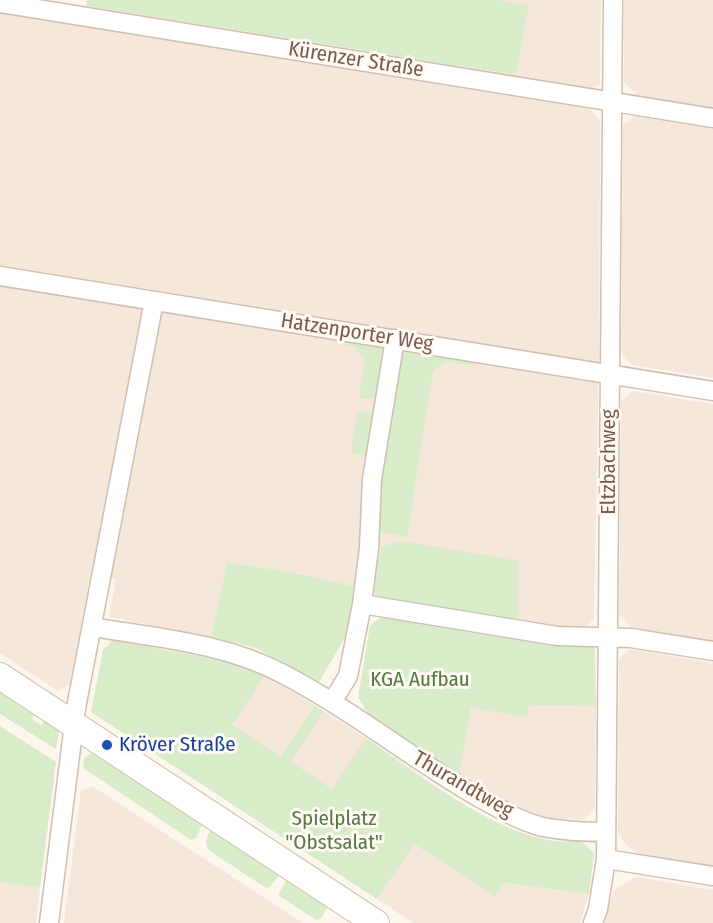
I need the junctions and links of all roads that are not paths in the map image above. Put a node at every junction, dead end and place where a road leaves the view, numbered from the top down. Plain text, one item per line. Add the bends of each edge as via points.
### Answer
1 (613, 0) edge
2 (0, 3) edge
3 (612, 102) junction
4 (713, 118) edge
5 (0, 276) edge
6 (154, 301) junction
7 (394, 339) junction
8 (609, 374) junction
9 (713, 391) edge
10 (362, 604) junction
11 (93, 627) junction
12 (608, 638) junction
13 (713, 651) edge
14 (0, 676) edge
15 (332, 702) junction
16 (75, 724) junction
17 (606, 832) junction
18 (606, 859) junction
19 (713, 876) edge
20 (49, 923) edge
21 (376, 923) edge
22 (593, 923) edge

1 - 3 street, Eltzbachweg
2 - 3 street, Kürenzer Straße
3 - 4 street, Kürenzer Straße
3 - 8 street, Eltzbachweg
5 - 6 street, Hatzenporter Weg
6 - 7 street, Hatzenporter Weg
6 - 11 street
7 - 8 street, Hatzenporter Weg
7 - 10 street via 372,479
8 - 9 street, Hatzenporter Weg
8 - 12 street, Eltzbachweg
10 - 12 street via 557,636
10 - 15 street via 348,676
11 - 15 street, Thurandtweg via 225,651 280,672
11 - 16 street
12 - 13 street
12 - 17 street, Eltzbachweg
14 - 16 street
15 - 17 street, Thurandtweg via 433,770 509,813 542,826
16 - 20 street
16 - 21 street
17 - 18 street, Eltzbachweg
18 - 19 street
18 - 22 street, Eltzbachweg

